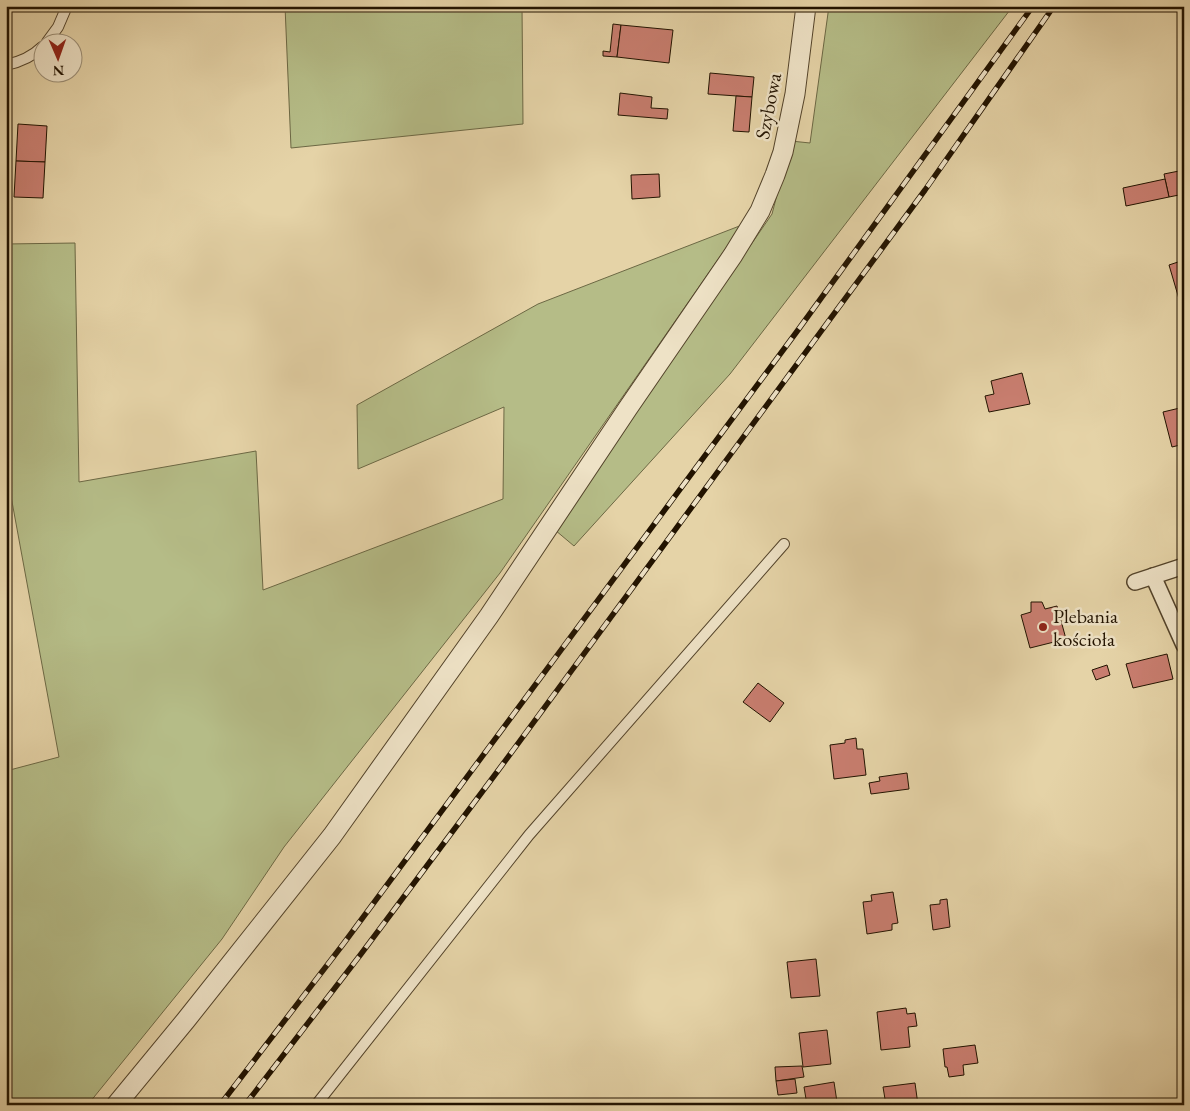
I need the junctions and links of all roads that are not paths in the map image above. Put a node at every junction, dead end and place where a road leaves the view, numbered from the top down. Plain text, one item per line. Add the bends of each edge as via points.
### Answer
1 (67, 6) edge
2 (806, 6) edge
3 (54, 32) edge
4 (32, 56) edge
5 (6, 65) edge
6 (784, 544) dead end
7 (1184, 566) edge
8 (1153, 576) junction
9 (1135, 582) dead end
10 (1184, 645) edge
11 (116, 1105) edge
12 (316, 1105) edge

1 - 3 lane
2 - 11 street, Szybowa via 790,123 775,176 760,211 733,255 489,616 332,836
4 - 5 lane
6 - 12 lane via 529,834
7 - 8 street
8 - 9 street
8 - 10 street

